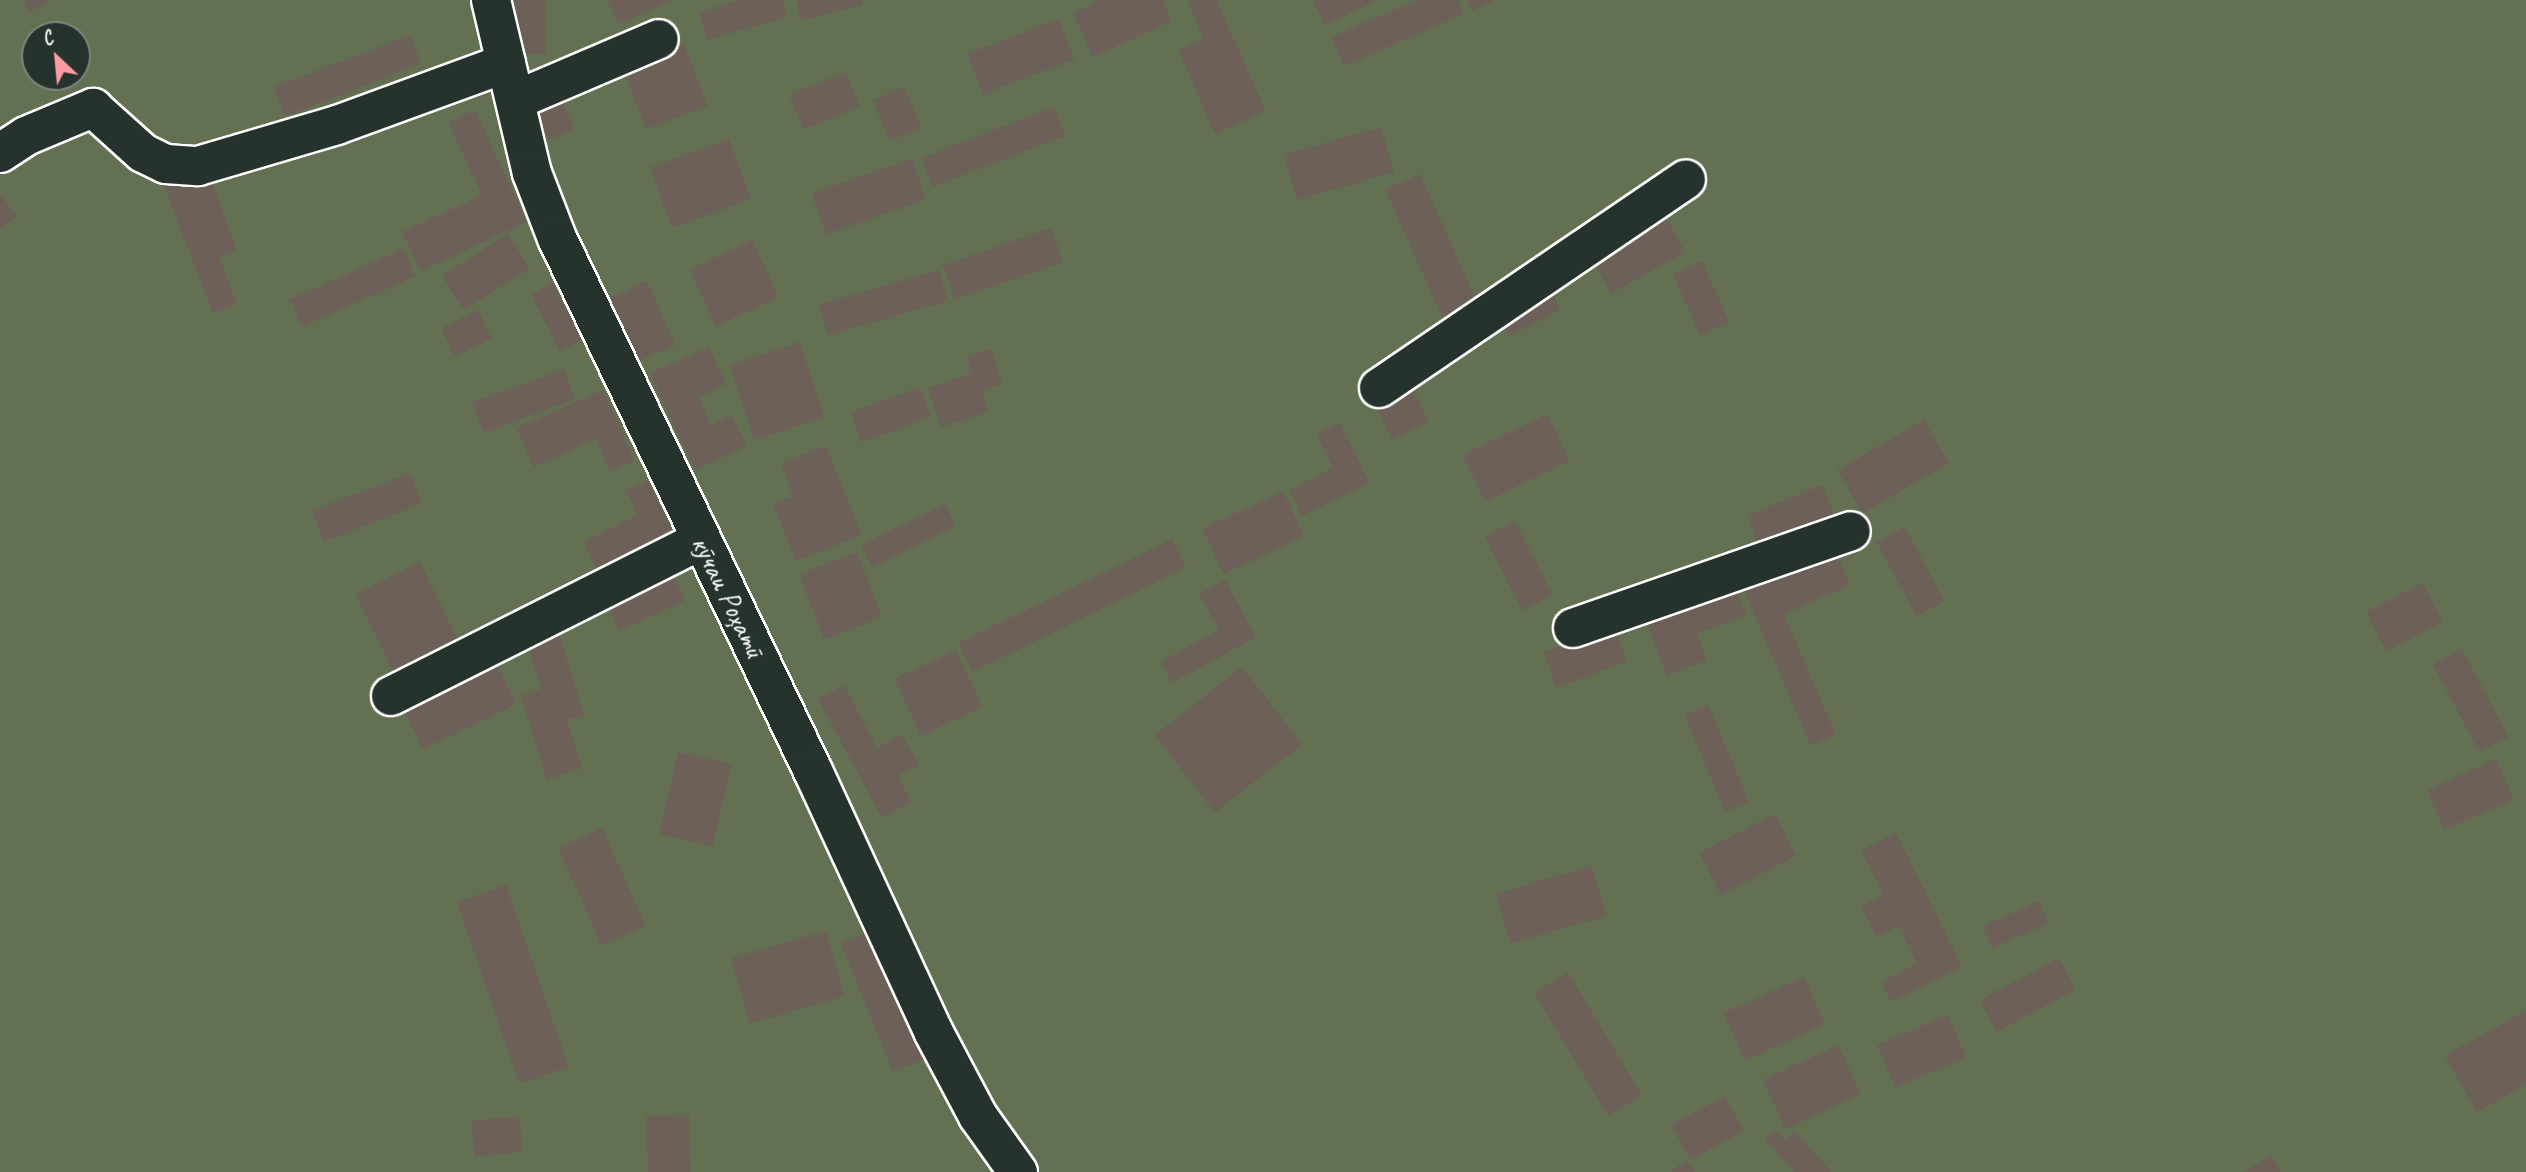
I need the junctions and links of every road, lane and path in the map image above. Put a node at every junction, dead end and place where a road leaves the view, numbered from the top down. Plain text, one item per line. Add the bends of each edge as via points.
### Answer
1 (491, 0) edge
2 (660, 39) dead end
3 (506, 63) junction
4 (516, 100) junction
5 (0, 153) edge
6 (1686, 179) dead end
7 (1379, 388) dead end
8 (1851, 531) dead end
9 (701, 540) junction
10 (1573, 628) dead end
11 (391, 696) dead end
12 (1018, 1172) edge

1 - 3 street, кӯчаи Роҳатӣ
2 - 4 street
3 - 4 street, кӯчаи Роҳатӣ
3 - 5 street via 337,125 198,166 166,163 143,153 93,108 26,136
4 - 9 street, кӯчаи Роҳатӣ via 531,173 557,238
6 - 7 street
8 - 10 street
9 - 11 street
9 - 12 street, кӯчаи Роҳатӣ via 933,1031 978,1116

